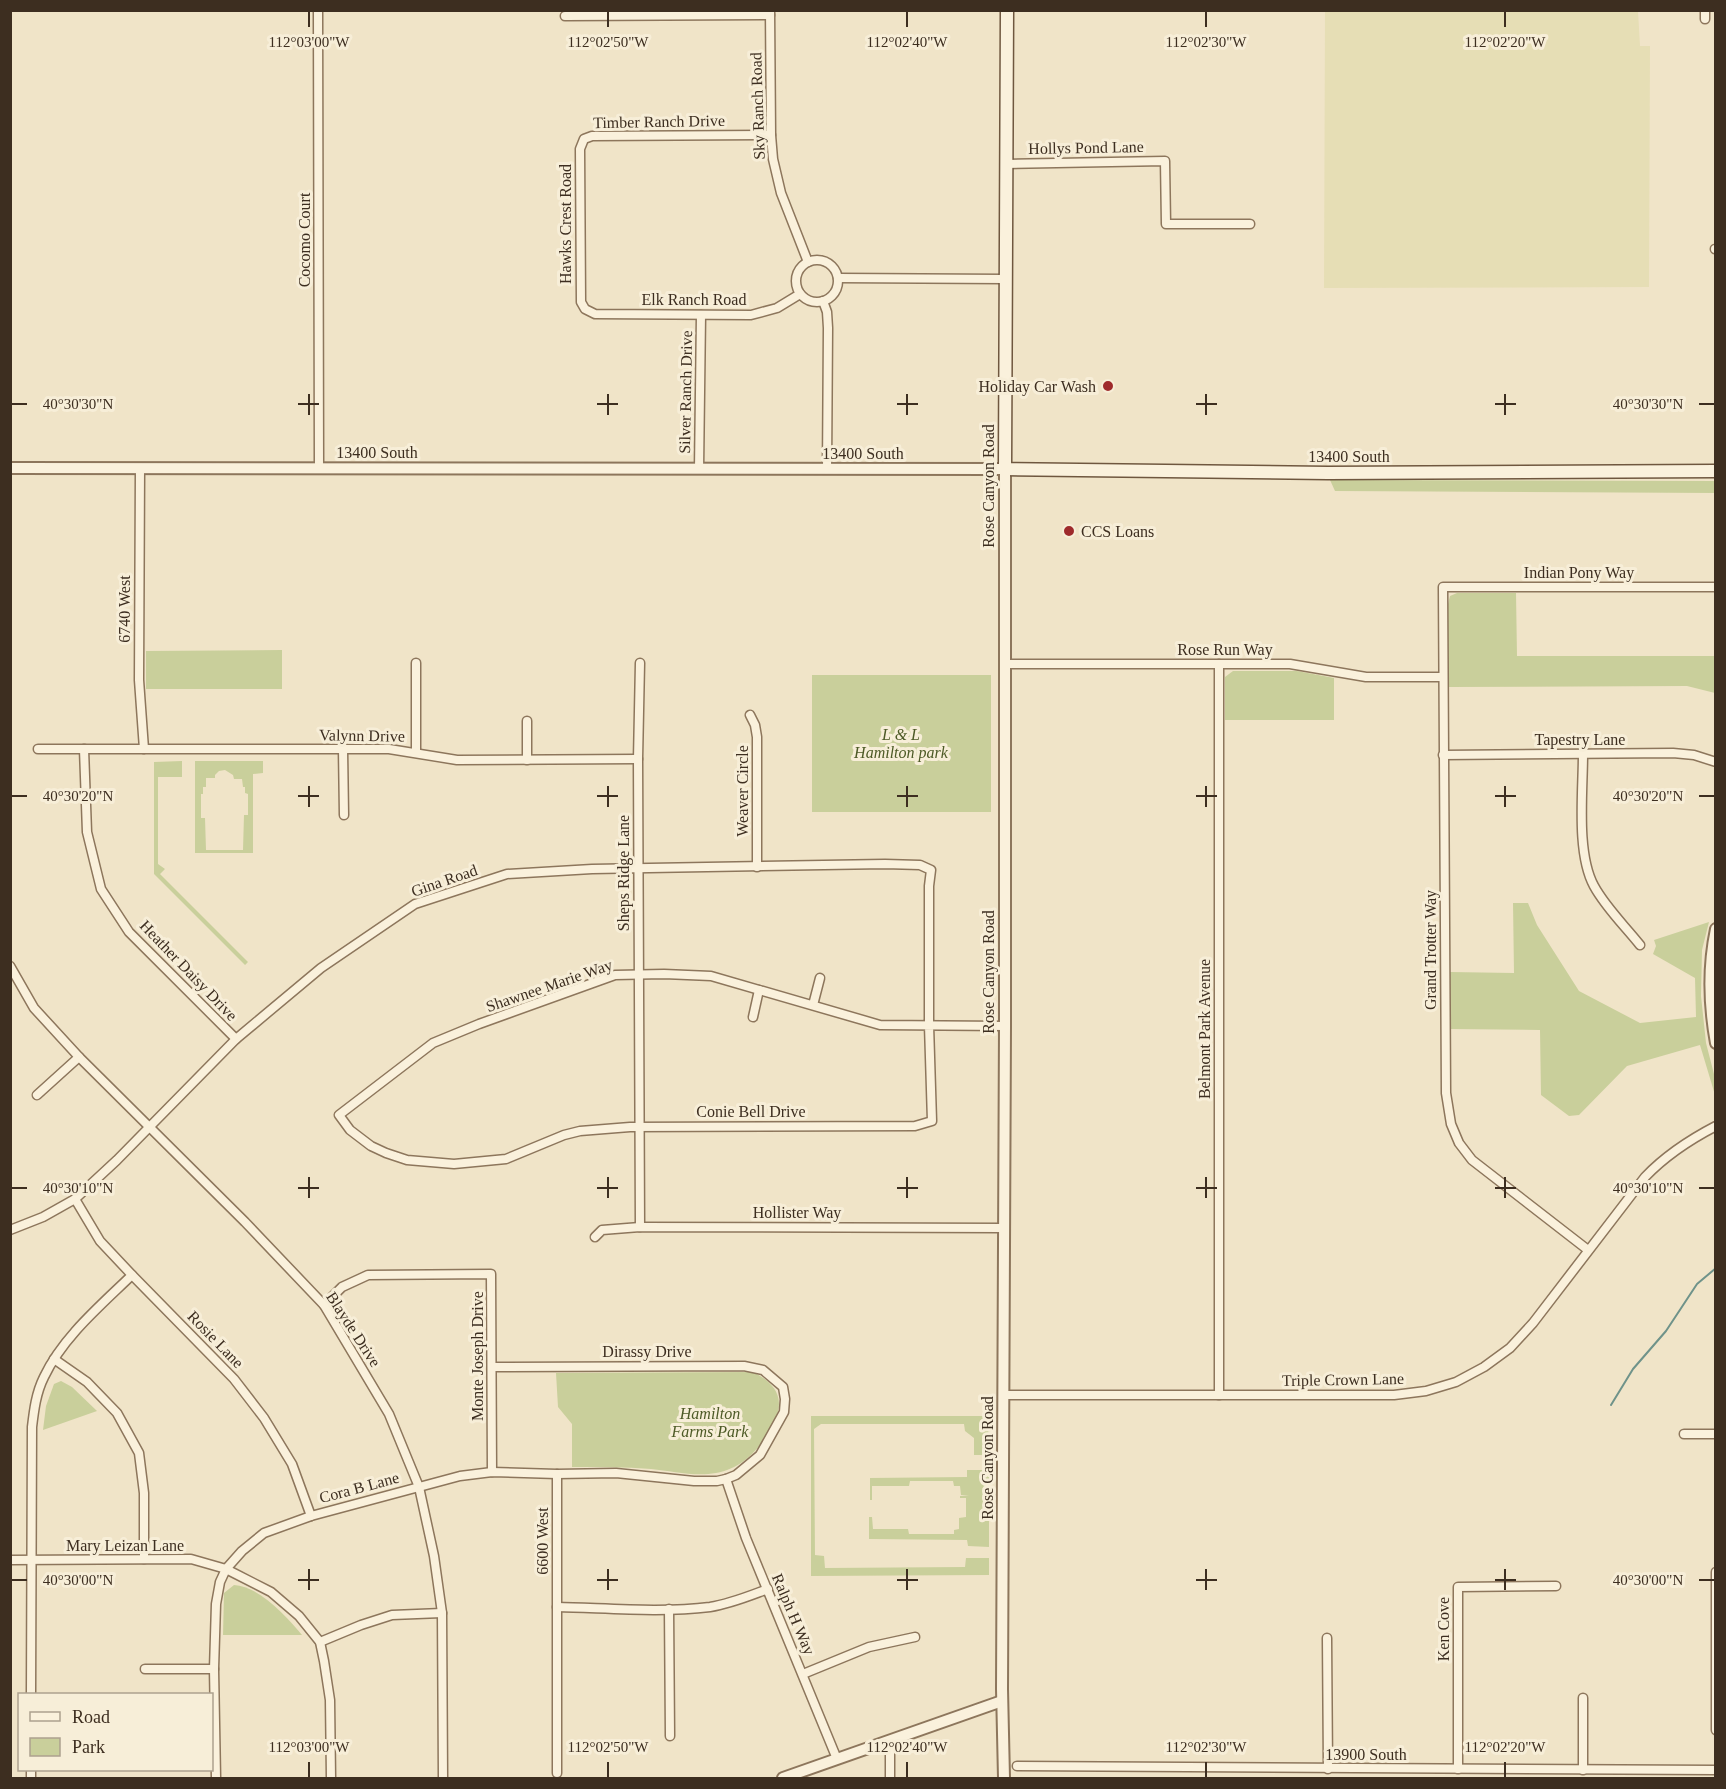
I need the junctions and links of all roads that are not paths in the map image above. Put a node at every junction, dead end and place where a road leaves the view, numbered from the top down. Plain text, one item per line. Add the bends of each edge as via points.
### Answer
1 (318, 10) edge
2 (1006, 10) edge
3 (770, 13) edge
4 (565, 16) dead end
5 (771, 135) junction
6 (584, 139) joint
7 (1005, 164) junction
8 (1250, 224) dead end
9 (808, 262) junction
10 (838, 278) junction
11 (1005, 279) junction
12 (800, 294) junction
13 (823, 301) junction
14 (585, 309) joint
15 (701, 315) junction
16 (10, 468) edge
17 (140, 469) junction
18 (319, 469) junction
19 (699, 469) junction
20 (827, 469) junction
21 (1005, 470) junction
22 (1716, 471) edge
23 (1443, 587) joint
24 (1716, 587) edge
25 (416, 663) dead end
26 (640, 663) dead end
27 (1004, 664) junction
28 (1220, 664) junction
29 (1443, 677) junction
30 (750, 715) dead end
31 (527, 721) dead end
32 (38, 749) dead end
33 (84, 749) junction
34 (144, 749) junction
35 (343, 749) junction
36 (416, 752) junction
37 (1443, 754) junction
38 (1582, 754) junction
39 (638, 759) junction
40 (527, 760) junction
41 (1716, 762) edge
42 (344, 815) dead end
43 (757, 867) junction
44 (638, 868) junction
45 (931, 870) joint
46 (1716, 930) edge
47 (1640, 945) dead end
48 (10, 966) edge
49 (638, 975) junction
50 (820, 978) dead end
51 (759, 990) junction
52 (813, 1005) junction
53 (753, 1017) dead end
54 (929, 1026) junction
55 (1005, 1026) junction
56 (236, 1039) junction
57 (1716, 1043) edge
58 (79, 1057) junction
59 (37, 1095) dead end
60 (339, 1115) joint
61 (639, 1126) junction
62 (1716, 1126) edge
63 (150, 1127) junction
64 (75, 1199) junction
65 (640, 1227) junction
66 (1003, 1228) junction
67 (10, 1230) edge
68 (595, 1237) dead end
69 (1588, 1250) junction
70 (132, 1275) junction
71 (324, 1305) junction
72 (54, 1359) junction
73 (492, 1367) junction
74 (1004, 1395) junction
75 (1219, 1395) junction
76 (1684, 1434) dead end
77 (1716, 1434) edge
78 (492, 1472) junction
79 (557, 1474) junction
80 (726, 1479) junction
81 (419, 1487) junction
82 (311, 1516) junction
83 (144, 1559) junction
84 (10, 1560) edge
85 (32, 1560) junction
86 (226, 1569) junction
87 (1716, 1572) edge
88 (1556, 1586) dead end
89 (768, 1589) junction
90 (557, 1607) junction
91 (669, 1609) junction
92 (442, 1613) junction
93 (915, 1637) dead end
94 (1327, 1638) dead end
95 (320, 1642) junction
96 (214, 1669) junction
97 (145, 1670) dead end
98 (803, 1674) junction
99 (32, 1693) edge
100 (1583, 1698) dead end
101 (1002, 1701) junction
102 (1716, 1730) edge
103 (670, 1736) dead end
104 (890, 1740) junction
105 (837, 1760) junction
106 (1017, 1767) dead end
107 (1328, 1769) junction
108 (1458, 1769) junction
109 (1583, 1770) junction
110 (1716, 1770) edge
111 (557, 1773) dead end
112 (216, 1779) edge
113 (331, 1779) edge
114 (443, 1779) edge
115 (783, 1779) edge
116 (890, 1779) edge
117 (1004, 1779) edge

1 - 18 street, Cocomo Court
2 - 7 main road, Rose Canyon Road
3 - 4 street
3 - 5 street, Sky Ranch Road
5 - 6 street, Timber Ranch Drive
5 - 9 street, Sky Ranch Road via 777,181
6 - 14 street, Hawks Crest Road via 580,149 581,297
7 - 8 street, Hollys Pond Lane via 1165,161 1166,224
7 - 11 main road, Rose Canyon Road
9 - 10 street via 821,260 829,264
9 - 12 street via 796,276
10 - 11 street
10 - 13 street via 834,292
11 - 21 main road, Rose Canyon Road
12 - 13 street via 808,300
12 - 15 street, Elk Ranch Road via 760,314
13 - 20 street via 828,320
14 - 15 street, Elk Ranch Road via 595,314
15 - 19 street, Silver Ranch Drive
16 - 17 street, 13400 South
17 - 18 street, 13400 South
17 - 34 street, 6740 West via 139,680
18 - 19 street, 13400 South
19 - 20 street, 13400 South
20 - 21 street, 13400 South
21 - 22 main road, 13400 South
21 - 27 street, Rose Canyon Road
23 - 24 street, Indian Pony Way
23 - 29 street, Grand Trotter Way
25 - 36 street
26 - 39 street, Sheps Ridge Lane
27 - 28 street, Rose Run Way
27 - 55 street, Rose Canyon Road
28 - 29 street, Rose Run Way via 1297,664 1366,677
28 - 75 street, Belmont Park Avenue
29 - 37 street, Grand Trotter Way
30 - 43 street, Weaver Circle via 757,737
31 - 40 street
32 - 33 street, Valynn Drive
33 - 34 street, Valynn Drive
33 - 56 street, Heather Daisy Drive via 87,832 102,889 129,932
34 - 35 street, Valynn Drive
35 - 36 street, Valynn Drive
35 - 42 street
36 - 40 street, Valynn Drive via 457,760
37 - 38 street, Tapestry Lane
37 - 69 street, Grand Trotter Way via 1446,1093 1451,1124 1465,1152 1479,1167
38 - 41 street, Tapestry Lane via 1684,753
38 - 47 street via 1583,850 1587,870 1601,898
39 - 40 street, Valynn Drive
39 - 44 street, Sheps Ridge Lane
43 - 44 street, Gina Road
43 - 45 street, Gina Road via 908,864
44 - 49 street, Sheps Ridge Lane
44 - 56 street, Gina Road via 507,874 415,904 321,968
45 - 54 street, Conie Bell Drive
46 - 57 street via 1710,980
48 - 58 street, Blayde Drive via 34,1008
49 - 51 street, Shawnee Marie Way via 711,976
49 - 60 street, Shawnee Marie Way via 615,975 433,1043
49 - 61 street, Sheps Ridge Lane
50 - 52 street
51 - 52 street, Shawnee Marie Way
51 - 53 street
52 - 54 street, Shawnee Marie Way via 880,1025
54 - 55 street, Shawnee Marie Way
54 - 61 street, Conie Bell Drive via 932,1121 915,1126
55 - 66 street, Rose Canyon Road
56 - 63 street, Gina Road
58 - 59 street
58 - 63 street, Blayde Drive
60 - 61 street, Conie Bell Drive via 350,1130 386,1153 408,1160 454,1164 506,1159 580,1131
61 - 65 street, Sheps Ridge Lane
62 - 69 street, Triple Crown Lane via 1681,1145 1653,1168
63 - 64 street, Gina Road
63 - 71 street, Blayde Drive
64 - 67 street, Gina Road
64 - 70 street, Rosie Lane via 100,1241
65 - 66 street, Hollister Way
65 - 68 street, Hollister Way via 602,1230
66 - 74 street, Rose Canyon Road
69 - 75 street, Triple Crown Lane via 1518,1340 1484,1367 1456,1382 1394,1395
70 - 72 street via 75,1331
70 - 82 street, Rosie Lane via 234,1379 264,1418 292,1464
71 - 73 street, Monte Joseph Drive via 342,1287 368,1275 491,1274
71 - 81 street, Blayde Drive via 389,1414
72 - 83 street via 87,1382 117,1413 138,1454 144,1493
72 - 85 street via 34,1407
73 - 78 street, Monte Joseph Drive
73 - 80 street, Dirassy Drive via 744,1366 763,1370 783,1387 784,1412 760,1455 740,1473
74 - 75 street, Triple Crown Lane
74 - 101 street, Rose Canyon Road
76 - 77 street
78 - 79 street, Cora B Lane
78 - 81 street, Cora B Lane
79 - 80 street, Cora B Lane
79 - 90 street, 6600 West
80 - 89 street, Ralph H Way
81 - 82 street, Cora B Lane
81 - 92 street, Blayde Drive
82 - 86 street, Cora B Lane via 264,1533
83 - 85 street, Mary Leizan Lane
83 - 86 street, Mary Leizan Lane via 190,1559
84 - 85 street, Mary Leizan Lane
85 - 99 street
86 - 95 street, Mary Leizan Lane via 271,1592 299,1616
86 - 96 street, Cora B Lane via 216,1604
87 - 102 street
88 - 108 street, Ken Cove via 1458,1587
89 - 91 street via 711,1606
89 - 98 street, Ralph H Way
90 - 91 street
90 - 111 street, 6600 West
91 - 103 street
92 - 95 street via 392,1615
92 - 114 street, Blayde Drive
93 - 98 street via 869,1647
94 - 107 street
95 - 113 street via 330,1700
96 - 97 street
96 - 112 street, Cora B Lane
98 - 105 street, Ralph H Way
100 - 109 street
101 - 104 street
101 - 117 street, Rose Canyon Road
104 - 105 street
104 - 116 street
105 - 115 street
106 - 107 street, 13900 South
107 - 108 street, 13900 South
108 - 109 street, 13900 South
109 - 110 street, 13900 South

